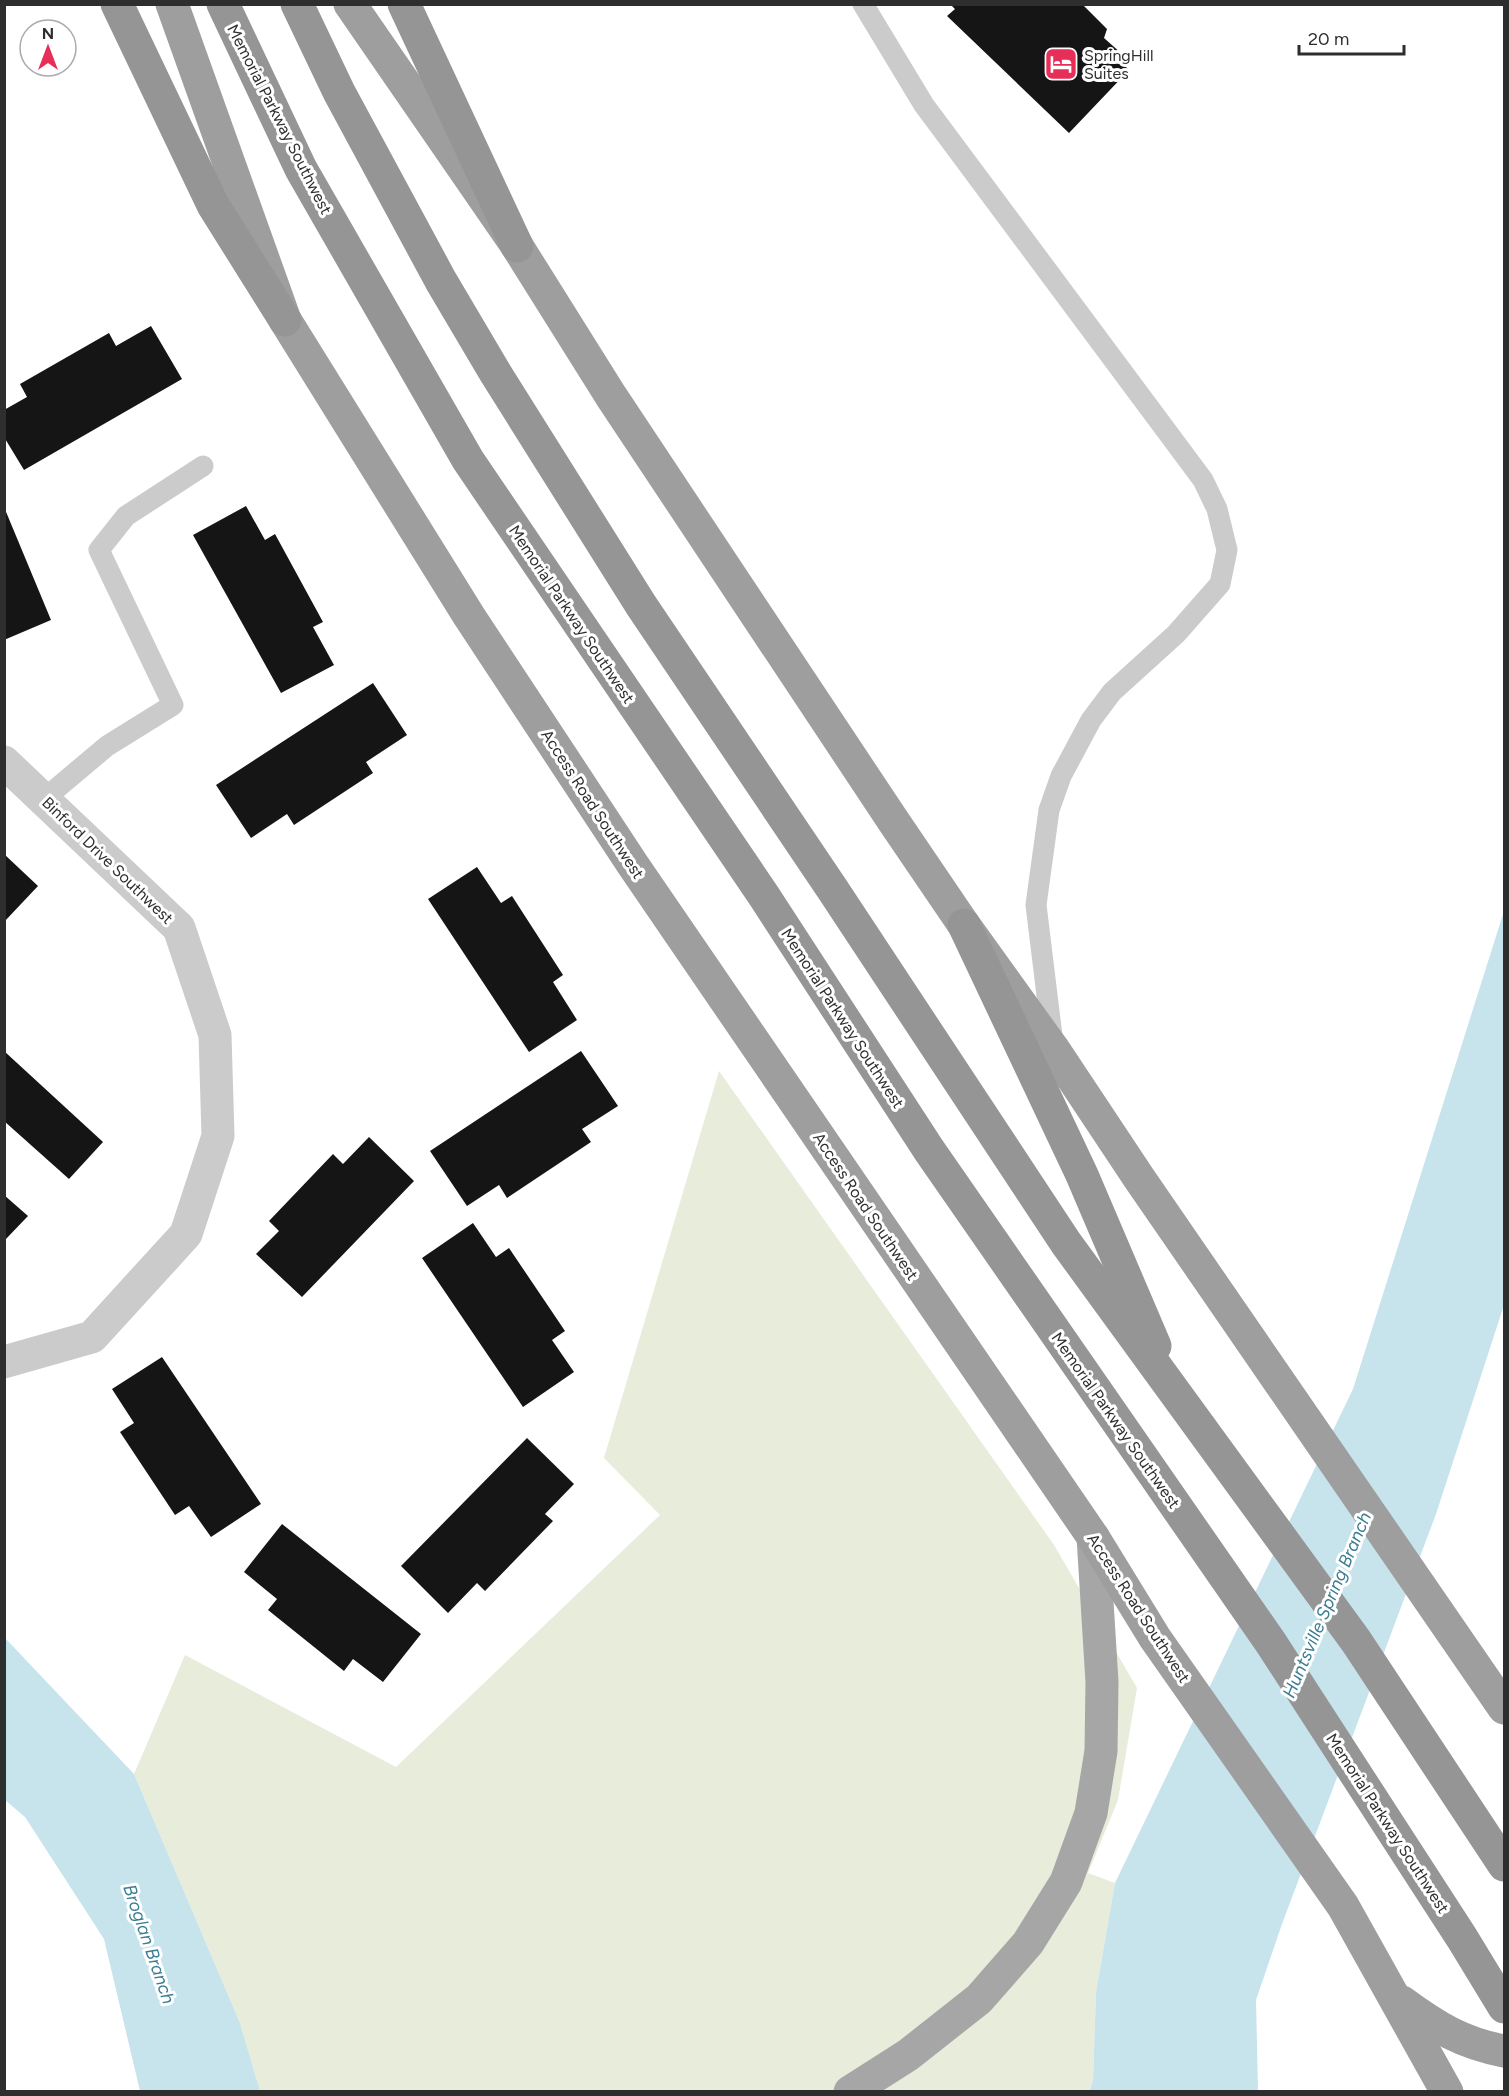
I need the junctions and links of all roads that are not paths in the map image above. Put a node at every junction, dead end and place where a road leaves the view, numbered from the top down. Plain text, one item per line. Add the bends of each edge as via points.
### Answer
1 (117, 4) edge
2 (172, 4) edge
3 (223, 4) edge
4 (297, 4) edge
5 (350, 4) edge
6 (404, 4) edge
7 (863, 4) edge
8 (517, 246) junction
9 (285, 320) junction
10 (203, 466) dead end
11 (4, 762) edge
12 (44, 799) junction
13 (964, 925) junction
14 (1054, 1050) junction
15 (4, 1362) edge
16 (1177, 1397) junction
17 (1093, 1537) junction
18 (1499, 1699) edge
19 (1504, 1865) edge
20 (1391, 1993) junction
21 (1504, 2007) edge
22 (1504, 2051) edge
23 (850, 2091) edge
24 (1447, 2091) edge

1 - 9 highway via 213,205
2 - 9 highway, Access Road Southwest
3 - 21 highway, Memorial Parkway Southwest via 301,169 468,460 764,896 929,1150 1271,1643
4 - 16 highway via 356,124 441,281 641,605 1066,1243
5 - 8 highway
6 - 8 highway
7 - 14 lane via 924,105 1203,480 1217,509 1227,550 1220,584 1176,634 1112,692 1091,720 1049,810 1036,905
8 - 13 highway via 617,406
9 - 17 highway, Access Road Southwest via 469,616 627,855
10 - 12 lane via 126,516 99,550 173,705 107,746
11 - 12 street, Binford Drive Southwest
12 - 15 street, Binford Drive Southwest via 179,928 215,1035 218,1136 186,1234 92,1337
13 - 14 highway
13 - 16 highway via 1083,1175
14 - 18 highway
16 - 19 highway via 1356,1641
17 - 20 highway, Access Road Southwest via 1155,1638 1343,1906
17 - 23 main road via 1102,1682 1101,1751 1091,1813 1066,1882 1028,1943 979,1999 908,2055
20 - 22 highway via 1435,2027 1477,2046
20 - 24 highway, Access Road Southwest

